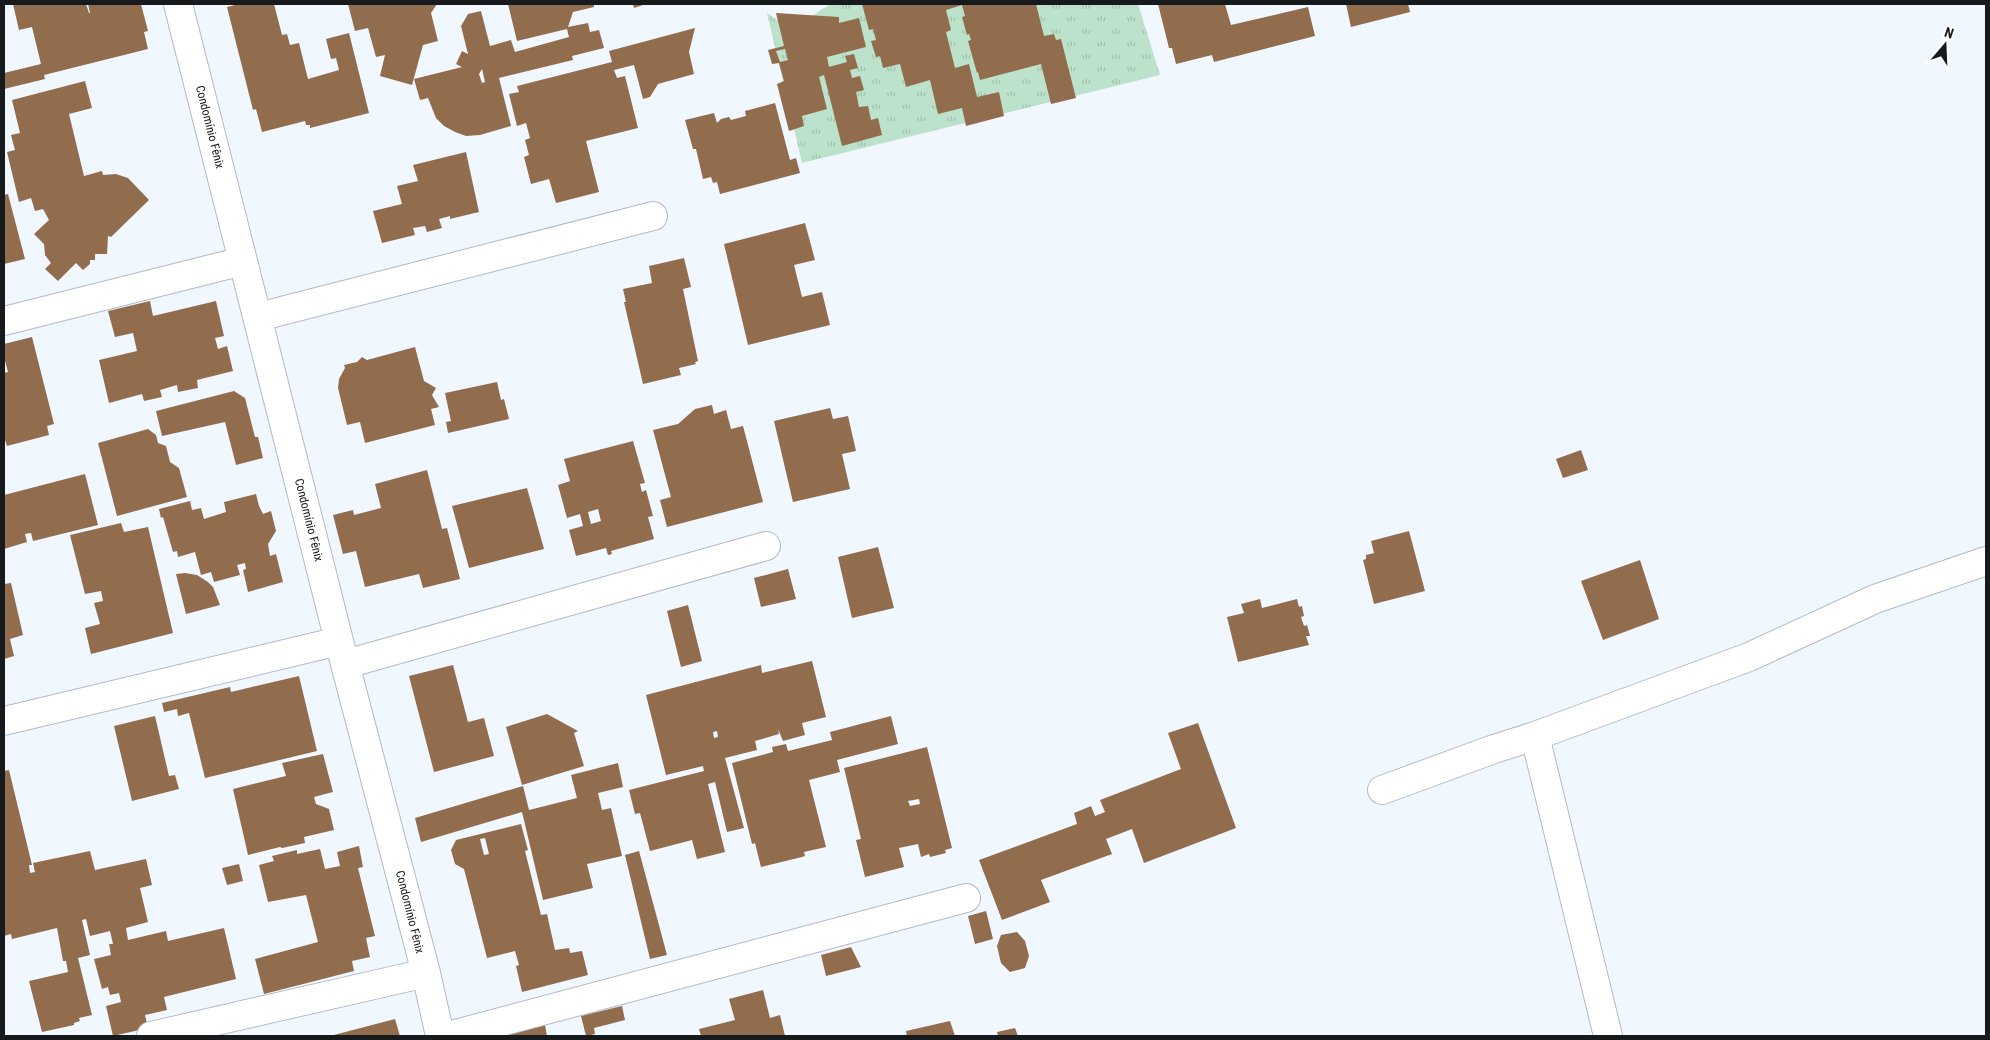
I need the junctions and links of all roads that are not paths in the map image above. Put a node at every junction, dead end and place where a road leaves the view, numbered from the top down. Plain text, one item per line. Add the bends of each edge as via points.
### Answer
1 (178, 4) edge
2 (654, 216) dead end
3 (243, 261) junction
4 (258, 317) junction
5 (4, 321) edge
6 (766, 546) dead end
7 (1986, 561) edge
8 (342, 652) junction
9 (4, 720) edge
10 (1535, 736) junction
11 (1382, 790) dead end
12 (966, 898) dead end
13 (426, 973) junction
14 (151, 1036) edge
15 (440, 1036) edge
16 (448, 1036) edge
17 (1608, 1036) edge

1 - 3 street, Condomínio Fênix
2 - 4 street
3 - 4 street, Condomínio Fênix
3 - 5 street
4 - 8 street, Condomínio Fênix
6 - 8 street
7 - 10 street via 1875,599 1749,657
8 - 9 street
8 - 13 street, Condomínio Fênix
10 - 11 street
10 - 17 street
12 - 16 street
13 - 14 street
13 - 15 street, Condomínio Fênix

